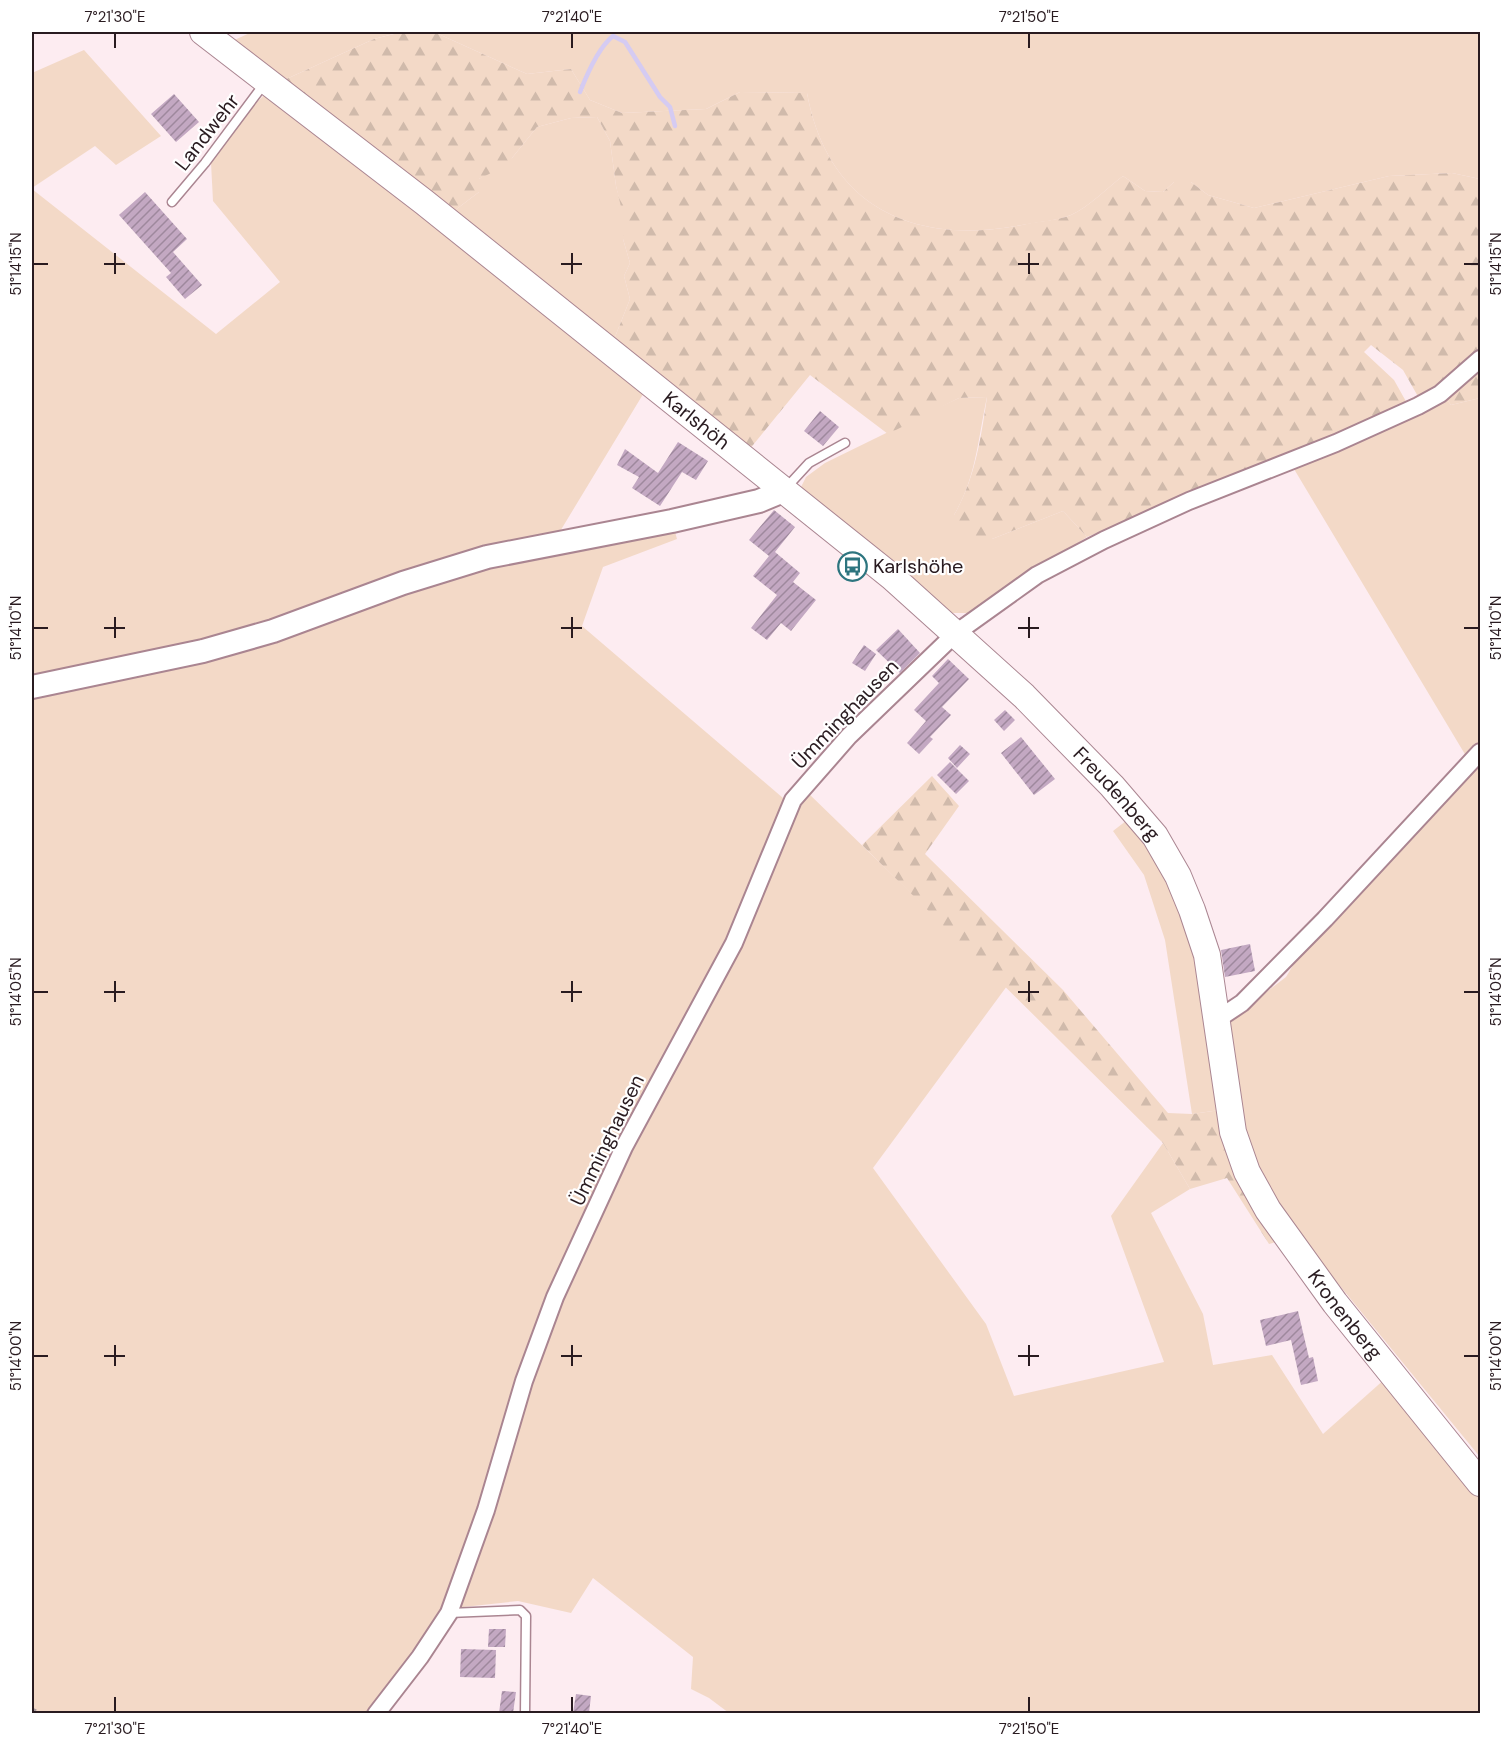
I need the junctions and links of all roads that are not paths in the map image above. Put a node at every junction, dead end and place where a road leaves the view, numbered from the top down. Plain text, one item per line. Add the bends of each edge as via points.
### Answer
1 (203, 32) edge
2 (266, 81) junction
3 (172, 202) dead end
4 (1480, 359) edge
5 (845, 443) dead end
6 (783, 491) junction
7 (956, 633) junction
8 (32, 687) edge
9 (1480, 752) edge
10 (1215, 1021) junction
11 (1268, 1210) joint
12 (1480, 1483) edge
13 (449, 1613) junction
14 (376, 1713) edge
15 (525, 1713) edge

1 - 2 main road, Karlshöh
2 - 3 lane, Landwehr
2 - 6 main road, Karlshöh via 424,202
4 - 7 street, Ümminghausen via 1440,394 1418,406 1189,501 1036,575
5 - 6 lane via 809,463
6 - 7 main road, Freudenberg
6 - 8 main road via 759,501 441,570 273,631 203,651
7 - 10 main road, Freudenberg via 1081,753 1155,836 1178,876 1196,922 1206,955
7 - 13 street, Ümminghausen via 849,736 787,808 734,943 624,1147 555,1297
9 - 10 street via 1316,928 1242,1003
10 - 11 main road, Freudenberg via 1233,1132 1247,1172
11 - 12 main road, Kronenberg via 1335,1303
13 - 14 street, Ümminghausen
13 - 15 lane via 520,1610 526,1616

